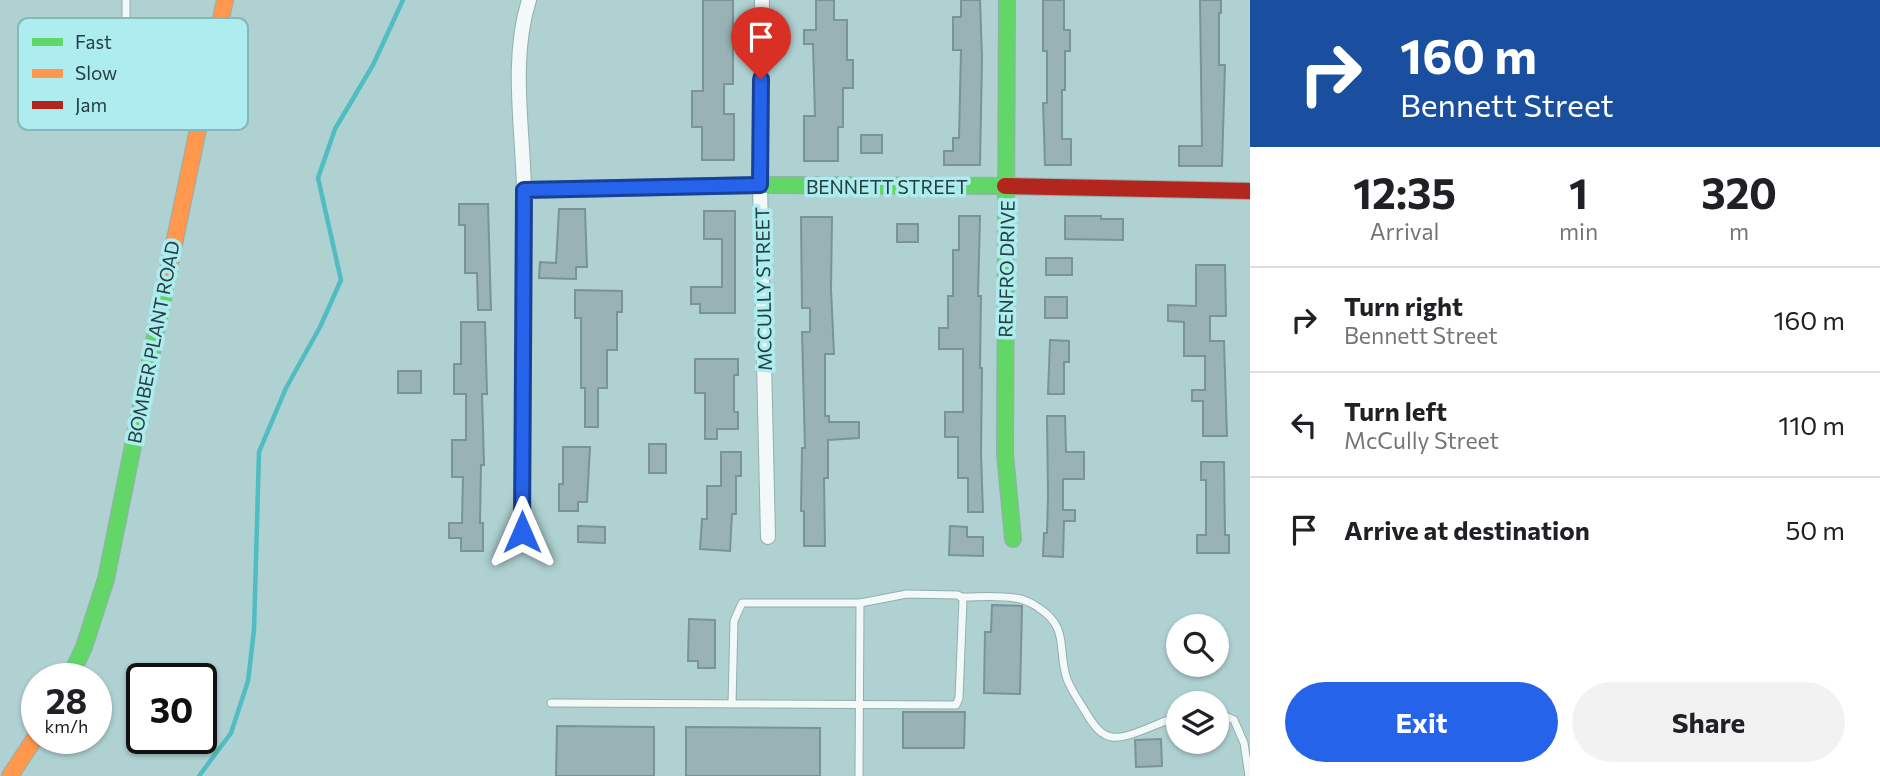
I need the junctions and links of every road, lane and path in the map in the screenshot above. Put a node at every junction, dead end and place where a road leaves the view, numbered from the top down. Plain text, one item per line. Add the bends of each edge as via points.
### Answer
1 (126, 0) edge
2 (225, 0) edge
3 (529, 0) edge
4 (762, 0) edge
5 (1007, 0) edge
6 (126, 18) edge
7 (221, 18) edge
8 (198, 130) edge
9 (760, 185) junction
10 (1007, 186) junction
11 (524, 190) junction
12 (1250, 191) edge
13 (522, 532) dead end
14 (768, 537) dead end
15 (1013, 538) dead end
16 (961, 597) junction
17 (860, 603) junction
18 (76, 663) edge
19 (551, 703) dead end
20 (732, 704) junction
21 (859, 706) junction
22 (1229, 718) edge
23 (1166, 720) edge
24 (24, 754) edge
25 (10, 776) edge
26 (859, 776) edge
27 (1249, 776) edge

1 - 6 lane
2 - 7 street, BOMBER PLANT ROAD
3 - 11 street via 521,25 519,68
4 - 9 street, MCCULLY STREET
5 - 10 street, RENFRO DRIVE
8 - 18 street, BOMBER PLANT ROAD via 111,559 96,618
9 - 10 street, BENNETT STREET
9 - 11 street, BENNETT STREET
9 - 14 street, MCCULLY STREET
10 - 12 street, BENNETT STREET
10 - 15 street, RENFRO DRIVE via 1005,454
11 - 13 street
16 - 17 lane via 907,594
16 - 21 lane via 959,703
16 - 23 lane via 1017,598 1048,613 1063,641 1066,676 1096,728 1111,737 1123,737
17 - 20 lane via 742,603 734,621
17 - 21 lane
19 - 20 lane
20 - 21 lane
21 - 26 lane
22 - 27 lane via 1244,743
24 - 25 street

